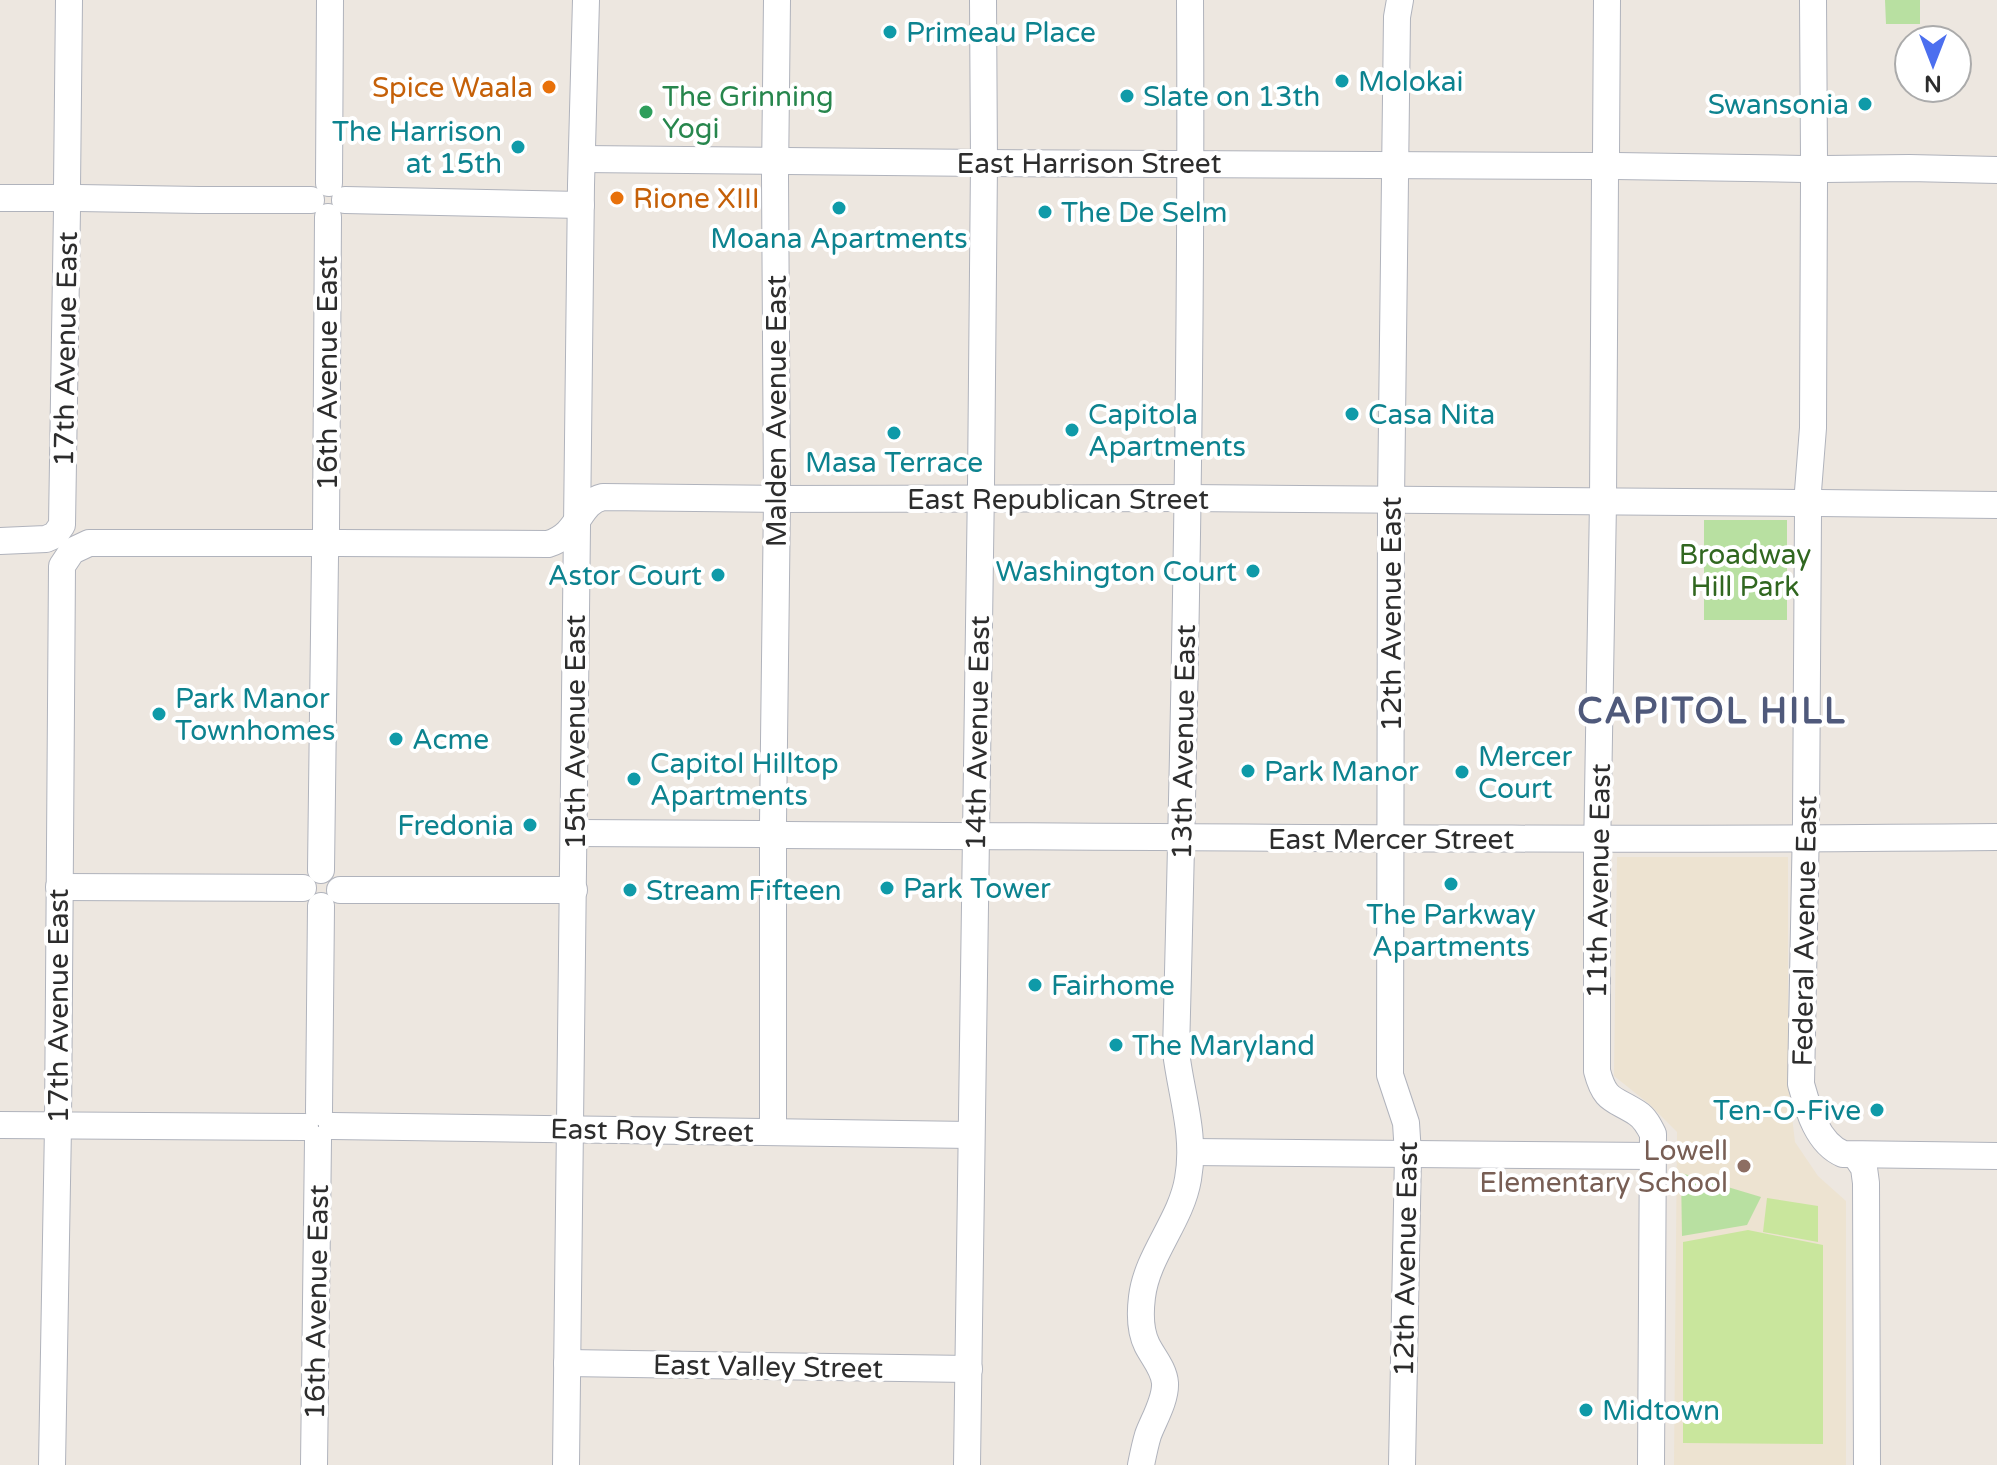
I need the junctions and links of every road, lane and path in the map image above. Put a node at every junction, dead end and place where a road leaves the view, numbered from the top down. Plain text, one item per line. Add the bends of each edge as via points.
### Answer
1 (69, 0) edge
2 (330, 0) edge
3 (586, 0) edge
4 (777, 0) edge
5 (983, 0) edge
6 (1190, 0) edge
7 (1400, 0) edge
8 (1607, 0) edge
9 (1813, 0) edge
10 (582, 159) junction
11 (775, 161) junction
12 (984, 163) junction
13 (1190, 164) junction
14 (1396, 165) junction
15 (1606, 166) junction
16 (1814, 169) junction
17 (1997, 170) edge
18 (0, 198) edge
19 (67, 198) junction
20 (328, 200) junction
21 (581, 205) junction
22 (980, 498) junction
23 (1187, 498) junction
24 (777, 499) junction
25 (1391, 501) junction
26 (1603, 502) junction
27 (1808, 502) junction
28 (1997, 505) edge
29 (578, 520) junction
30 (0, 541) edge
31 (63, 543) junction
32 (325, 543) junction
33 (575, 833) junction
34 (773, 834) junction
35 (975, 837) junction
36 (1997, 837) edge
37 (1182, 838) junction
38 (1391, 839) junction
39 (1597, 839) junction
40 (1806, 839) junction
41 (59, 887) junction
42 (321, 888) junction
43 (574, 890) junction
44 (0, 1125) edge
45 (58, 1126) junction
46 (318, 1126) junction
47 (571, 1129) junction
48 (773, 1131) junction
49 (971, 1135) junction
50 (1191, 1152) junction
51 (1408, 1154) junction
52 (1653, 1156) junction
53 (1856, 1156) junction
54 (1997, 1156) edge
55 (567, 1363) junction
56 (969, 1369) junction
57 (52, 1465) edge
58 (314, 1465) edge
59 (566, 1465) edge
60 (967, 1465) edge
61 (1141, 1465) edge
62 (1402, 1465) edge
63 (1651, 1465) edge
64 (1867, 1465) edge

1 - 19 street, 17th Avenue East
2 - 20 street, 16th Avenue East
3 - 10 street, 15th Avenue East
4 - 11 street, Malden Avenue East
5 - 12 street, 14th Avenue East
6 - 13 street, 13th Avenue East
7 - 14 street, 12th Avenue East
8 - 15 street, 11th Avenue East
9 - 16 street, Federal Avenue East
10 - 11 street, East Harrison Street
10 - 21 street, 15th Avenue East
11 - 12 street, East Harrison Street
11 - 24 street, Malden Avenue East
12 - 13 street, East Harrison Street
12 - 22 street, 14th Avenue East
13 - 14 street, East Harrison Street
13 - 23 street, 13th Avenue East
14 - 15 street, East Harrison Street
14 - 25 street, 12th Avenue East
15 - 16 street, East Harrison Street
15 - 26 street, 11th Avenue East
16 - 17 street, East Harrison Street
16 - 27 street, Federal Avenue East
18 - 19 street
19 - 20 street
19 - 31 street, 17th Avenue East
20 - 21 street
20 - 32 street, 16th Avenue East
21 - 29 street, 15th Avenue East
22 - 23 street, East Republican Street
22 - 24 street, East Republican Street
22 - 35 street, 14th Avenue East
23 - 25 street, East Republican Street
23 - 37 street, 13th Avenue East
24 - 29 street, East Republican Street via 603,497 590,502
24 - 34 street, Malden Avenue East
25 - 26 street, East Republican Street
25 - 38 street, 12th Avenue East
26 - 27 street, East Republican Street
26 - 39 street, 11th Avenue East
27 - 28 street, East Republican Street
27 - 40 street, Federal Avenue East
29 - 32 street, East Republican Street via 570,532 548,544
29 - 33 street, 15th Avenue East
30 - 31 street, East Republican Street
31 - 32 street, East Republican Street
31 - 41 street, 17th Avenue East
32 - 42 street, 16th Avenue East
33 - 34 street, East Mercer Street
33 - 43 street, 15th Avenue East
34 - 35 street, East Mercer Street
34 - 48 street, Malden Avenue East
35 - 37 street, East Mercer Street
35 - 49 street, 14th Avenue East
36 - 40 street, East Mercer Street
37 - 38 street, East Mercer Street
37 - 50 street, 13th Avenue East via 1176,1052
38 - 39 street, East Mercer Street
38 - 51 street, 12th Avenue East via 1390,1075 1406,1123
39 - 40 street, East Mercer Street
39 - 52 street, 11th Avenue East via 1597,1071 1608,1095 1647,1123
40 - 53 street, Federal Avenue East via 1801,1084 1832,1150
41 - 42 street
41 - 45 street, 17th Avenue East
42 - 43 street
42 - 46 street, 16th Avenue East
43 - 47 street, 15th Avenue East
44 - 45 street, East Roy Street
45 - 46 street, East Roy Street
45 - 57 street, 17th Avenue East
46 - 47 street, East Roy Street
46 - 58 street, 16th Avenue East
47 - 48 street, East Roy Street
47 - 55 street, 15th Avenue East
48 - 49 street, East Roy Street
49 - 56 street, 14th Avenue East
50 - 51 street
50 - 61 street, 13th Avenue East via 1188,1180 1142,1296 1146,1343 1165,1384
51 - 52 street
51 - 62 street, 12th Avenue East
52 - 63 street, 11th Avenue East
53 - 54 street
53 - 64 street via 1866,1183
55 - 56 street, East Valley Street
55 - 59 street, 15th Avenue East
56 - 60 street, 14th Avenue East

